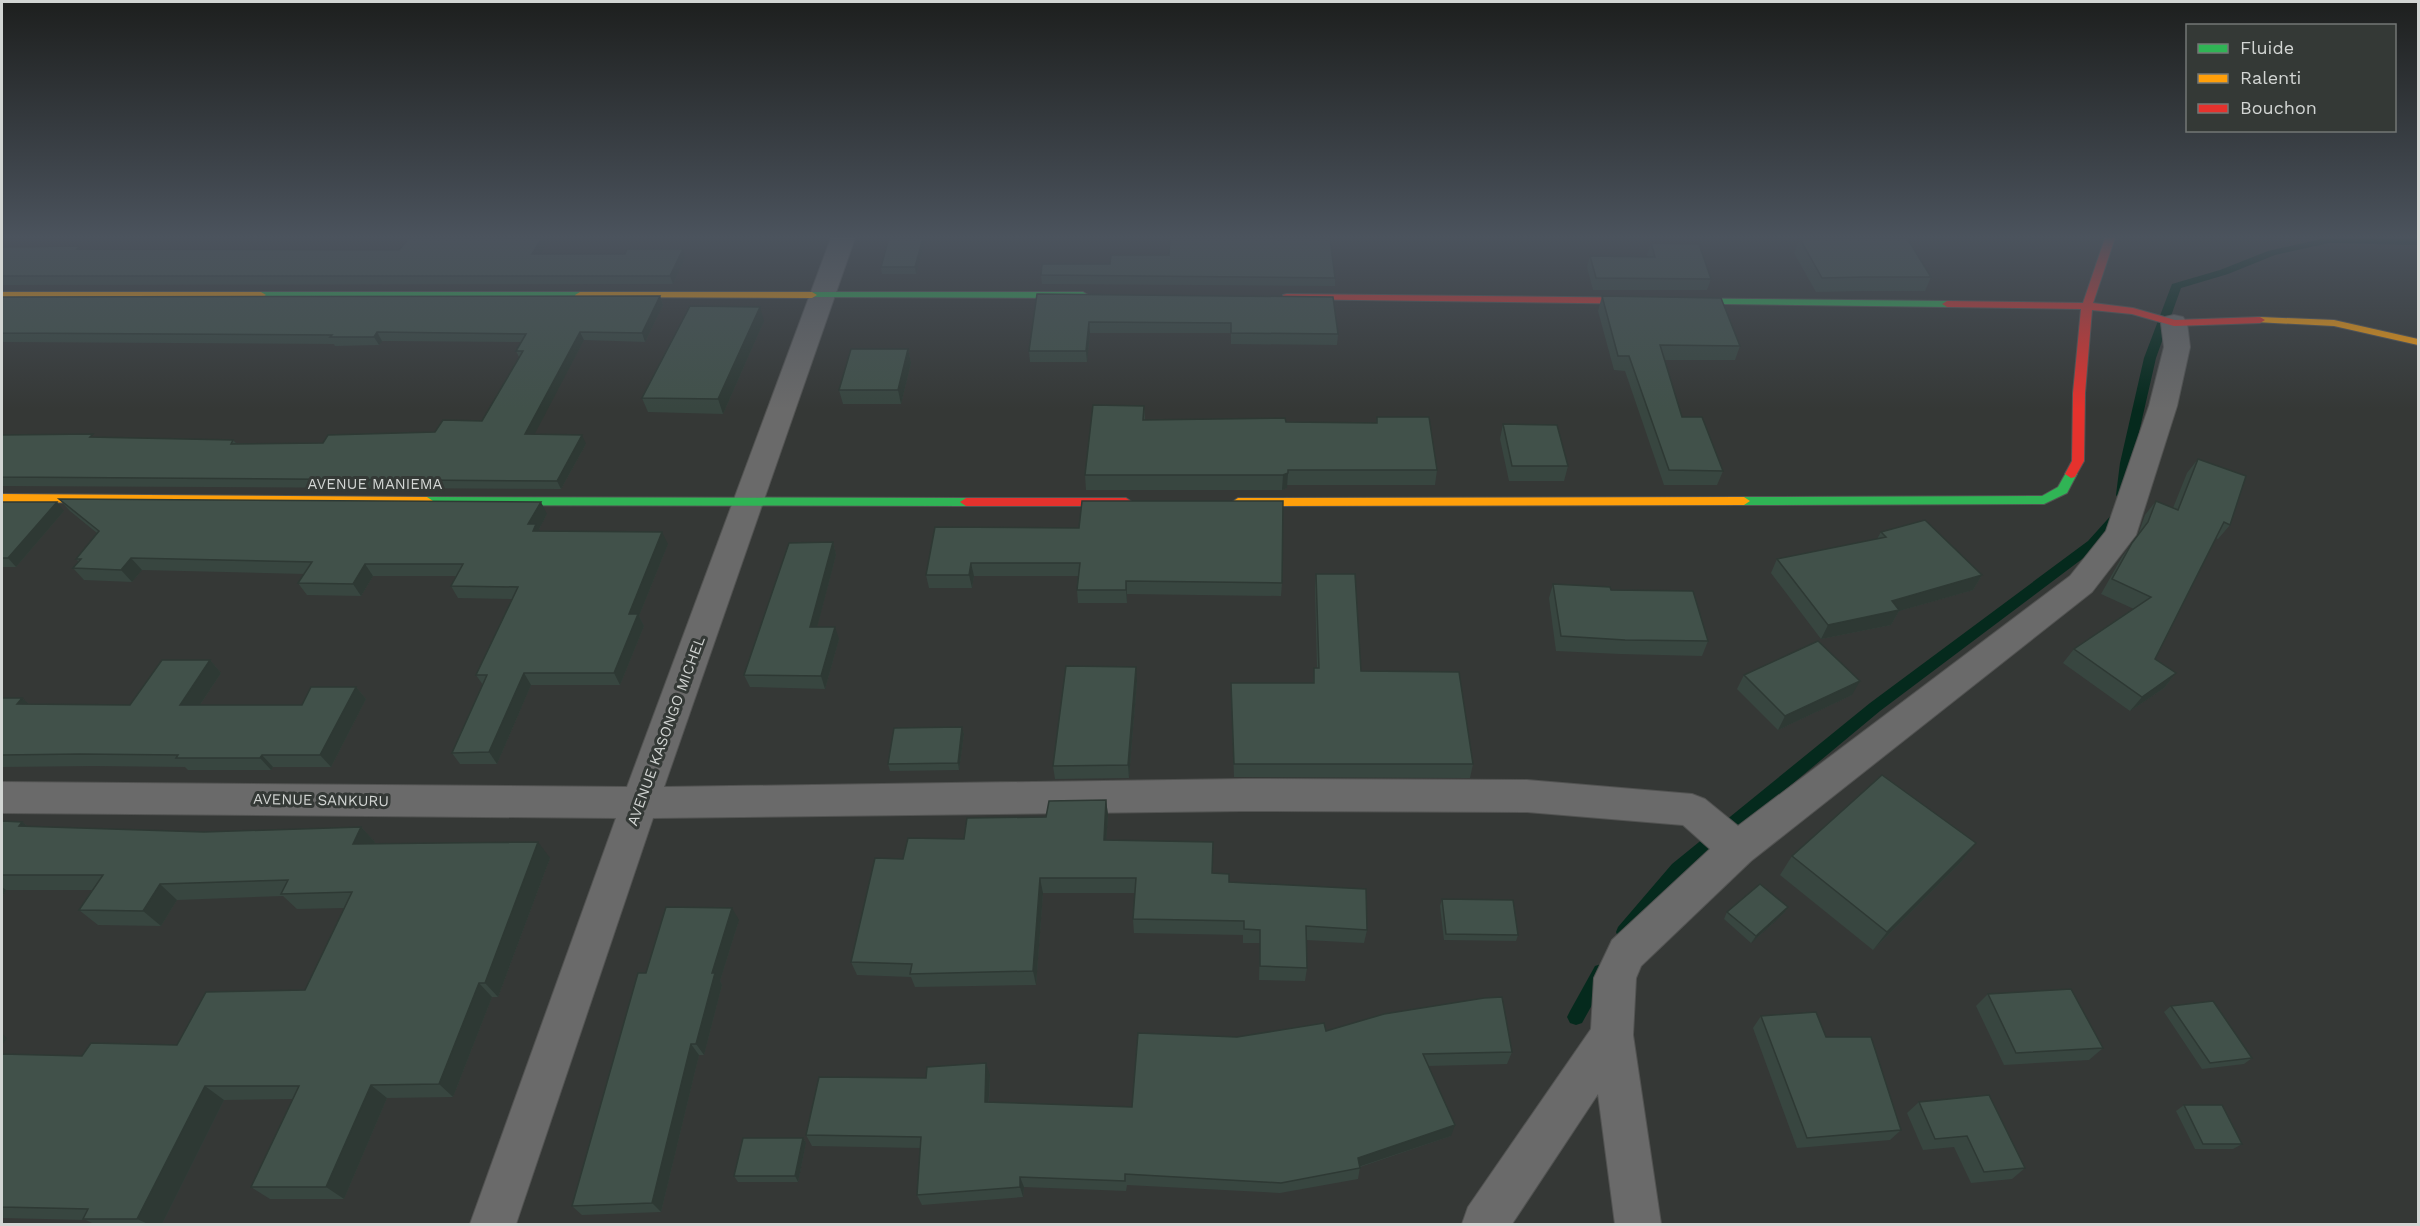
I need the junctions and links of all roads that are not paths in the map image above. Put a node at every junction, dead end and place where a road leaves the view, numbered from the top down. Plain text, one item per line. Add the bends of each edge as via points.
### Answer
1 (823, 295) edge
2 (2091, 295) edge
3 (1275, 297) edge
4 (2087, 306) junction
5 (2174, 322) junction
6 (2418, 342) edge
7 (2, 498) edge
8 (749, 502) junction
9 (1145, 502) edge
10 (1229, 502) edge
11 (2, 797) edge
12 (640, 803) junction
13 (1737, 849) junction
14 (1612, 1035) junction
15 (493, 1224) edge
16 (1485, 1224) edge
17 (1638, 1224) edge

1 - 8 street, AVENUE KASONGO MICHEL
2 - 4 street
3 - 4 street
4 - 5 street via 2133,311
4 - 10 street via 2078,460 2063,490 2044,500
5 - 6 street via 2334,323
5 - 13 street via 2177,347 2163,406 2120,535 2081,584
7 - 8 street, AVENUE MANIEMA
8 - 9 street, AVENUE MANIEMA
8 - 12 street, AVENUE KASONGO MICHEL
11 - 12 street, AVENUE SANKURU
12 - 13 street, AVENUE SANKURU via 1242,795 1527,796 1692,810
12 - 15 street, AVENUE KASONGO MICHEL
13 - 14 street via 1626,953 1615,978
14 - 16 street
14 - 17 street

